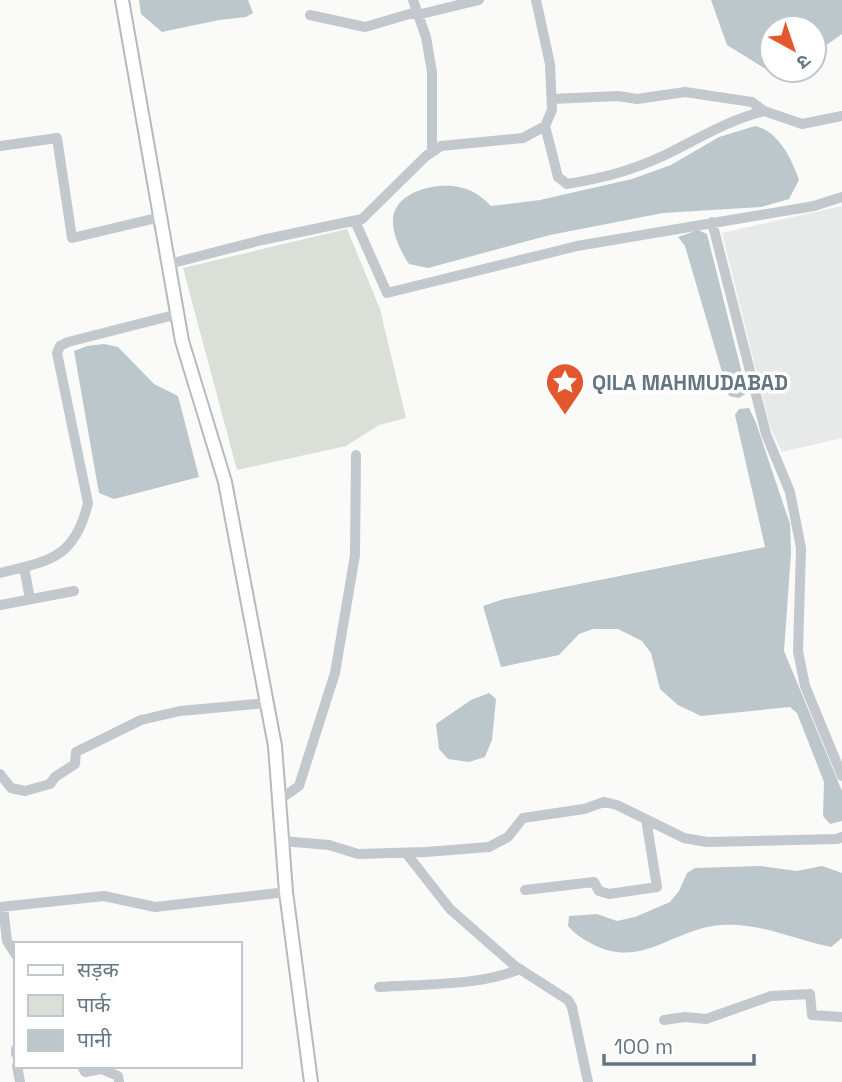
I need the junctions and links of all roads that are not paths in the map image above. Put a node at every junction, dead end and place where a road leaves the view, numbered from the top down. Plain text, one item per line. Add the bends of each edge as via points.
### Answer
1 (122, 0) edge
2 (413, 0) edge
3 (479, 0) edge
4 (536, 0) edge
5 (416, 13) junction
6 (310, 15) dead end
7 (552, 99) junction
8 (764, 111) junction
9 (842, 116) edge
10 (545, 126) junction
11 (0, 146) edge
12 (432, 152) junction
13 (842, 197) edge
14 (161, 217) junction
15 (355, 221) junction
16 (712, 222) junction
17 (169, 264) junction
18 (178, 314) junction
19 (356, 455) dead end
20 (24, 567) junction
21 (0, 573) edge
22 (74, 591) dead end
23 (30, 599) junction
24 (0, 605) edge
25 (267, 703) junction
26 (0, 774) edge
27 (842, 776) edge
28 (279, 800) junction
29 (646, 819) junction
30 (842, 836) edge
31 (282, 841) junction
32 (406, 853) junction
33 (525, 890) dead end
34 (286, 892) junction
35 (2, 907) edge
36 (14, 952) edge
37 (520, 969) junction
38 (379, 988) dead end
39 (842, 1017) edge
40 (664, 1020) dead end
41 (83, 1068) edge
42 (119, 1082) edge
43 (311, 1082) edge
44 (587, 1082) edge

1 - 14 main road
2 - 5 street
3 - 5 street
4 - 7 street via 551,64
5 - 6 street via 365,27
5 - 12 street via 432,72
7 - 8 street via 637,99 685,92 738,98
7 - 10 street
8 - 9 street via 802,124
8 - 10 street via 711,130 611,177 567,184 558,177
10 - 12 street via 523,138 440,146
11 - 14 street via 57,138 72,238
12 - 15 street
13 - 16 street via 814,206
14 - 17 main road
15 - 16 street via 387,293 576,246
15 - 17 street
16 - 27 street via 766,434 790,492 801,548 798,651 805,686
17 - 18 main road
18 - 20 street via 60,346 57,353 88,502 83,525 69,545 46,562
18 - 25 main road via 225,482
19 - 28 street via 355,555 335,673 299,786
20 - 21 street
20 - 23 street
22 - 23 street
23 - 24 street
25 - 26 street via 180,711 141,720 76,752 75,764 50,784 25,791 11,788
25 - 28 main road
28 - 31 main road
29 - 30 street via 684,838 707,842
29 - 32 street via 604,802 523,818 508,836 489,848
29 - 33 street via 657,887 609,894 599,891 594,882
31 - 32 street via 358,853
31 - 34 main road
32 - 37 street via 450,909
34 - 35 street via 155,907 104,896
34 - 43 main road
35 - 36 street via 7,941
37 - 38 street via 463,981
37 - 44 street via 568,1000
39 - 40 street via 812,1015 810,994 771,996 706,1019
41 - 42 street via 85,1072 102,1069 118,1076

